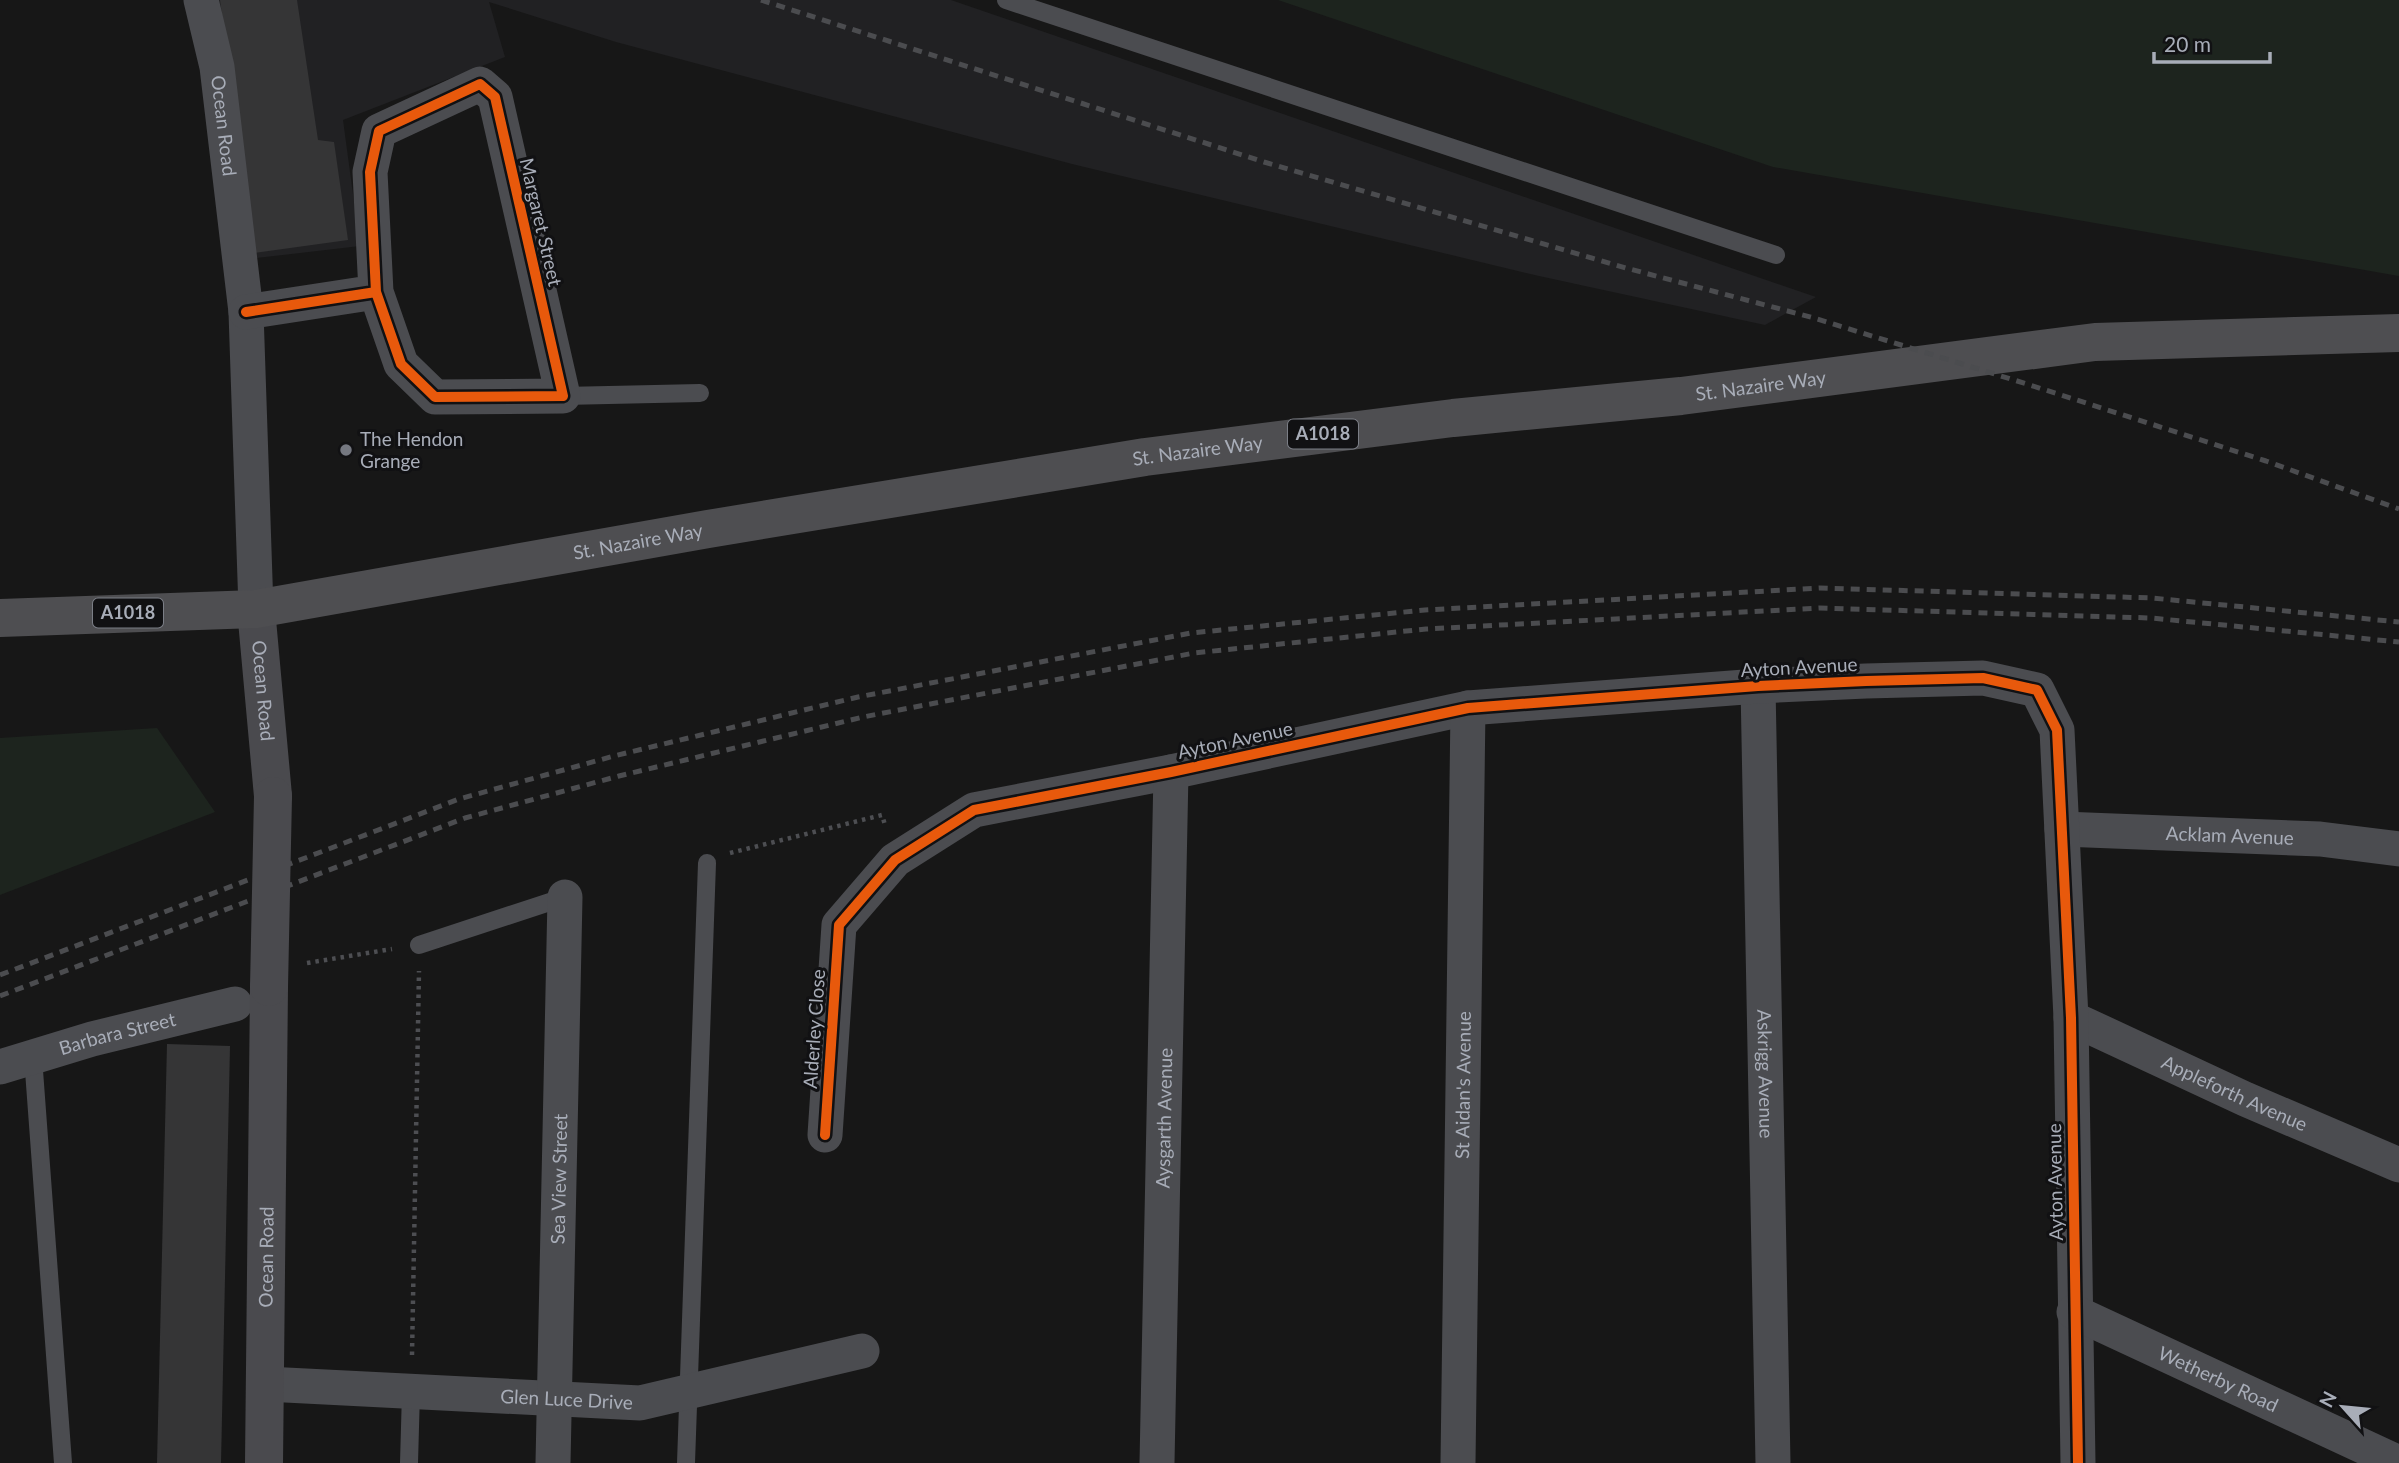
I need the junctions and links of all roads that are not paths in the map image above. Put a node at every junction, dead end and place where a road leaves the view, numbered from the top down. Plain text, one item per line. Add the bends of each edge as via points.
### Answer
1 (201, 0) edge
2 (1006, 0) edge
3 (1776, 255) dead end
4 (376, 292) junction
5 (246, 312) junction
6 (2399, 333) edge
7 (700, 393) dead end
8 (563, 396) junction
9 (256, 608) junction
10 (0, 618) edge
11 (1758, 686) junction
12 (1468, 708) junction
13 (1171, 772) junction
14 (2062, 829) junction
15 (2399, 849) edge
16 (707, 863) road end
17 (565, 897) joint
18 (839, 925) joint
19 (419, 945) road end
20 (258, 995) junction
21 (2071, 1018) junction
22 (16, 1062) edge
23 (825, 1135) dead end
24 (2399, 1165) edge
25 (2074, 1312) junction
26 (862, 1351) dead end
27 (266, 1384) junction
28 (411, 1392) junction
29 (687, 1392) junction
30 (554, 1399) junction
31 (2379, 1458) edge
32 (63, 1463) edge
33 (264, 1463) edge
34 (410, 1463) edge
35 (553, 1463) edge
36 (686, 1463) edge
37 (1157, 1463) edge
38 (1458, 1463) edge
39 (1773, 1463) edge
40 (2078, 1463) edge

1 - 5 street, Ocean Road via 218,67
2 - 3 lane
4 - 5 street
4 - 8 street, Margaret Street via 401,364 435,397
4 - 8 street, Margaret Street via 370,172 379,131 480,84 495,97
5 - 9 street, Ocean Road
6 - 9 highway, St. Nazaire Way / A1018 via 2095,342 1681,396 1453,418 1158,456
7 - 8 lane
9 - 10 highway, A1018
9 - 20 main road, Ocean Road, bridge via 273,796
11 - 12 street, Ayton Avenue
11 - 14 street, Ayton Avenue via 1983,678 2037,690 2057,730
11 - 39 street, Askrigg Avenue
12 - 13 street, Ayton Avenue
12 - 38 street, St Aidan's Avenue
13 - 18 street, Ayton Avenue via 974,810 895,860
13 - 37 street, Aysgarth Avenue
14 - 15 street, Acklam Avenue via 2320,839
14 - 21 street, Ayton Avenue
16 - 29 lane
17 - 19 lane
17 - 30 street, Sea View Street
18 - 23 street, Alderley Close
20 - 22 street, Barbara Street
20 - 27 main road, Ocean Road
21 - 24 street, Appleforth Avenue
21 - 25 street, Ayton Avenue
22 - 32 lane
25 - 31 street, Wetherby Road
25 - 40 street, Ayton Avenue
26 - 29 street, Glen Luce Drive
27 - 28 street, Glen Luce Drive
27 - 33 main road, Ocean Road
28 - 30 street, Glen Luce Drive
28 - 34 lane
29 - 30 street, Glen Luce Drive via 640,1403
29 - 36 lane
30 - 35 street, Sea View Street

